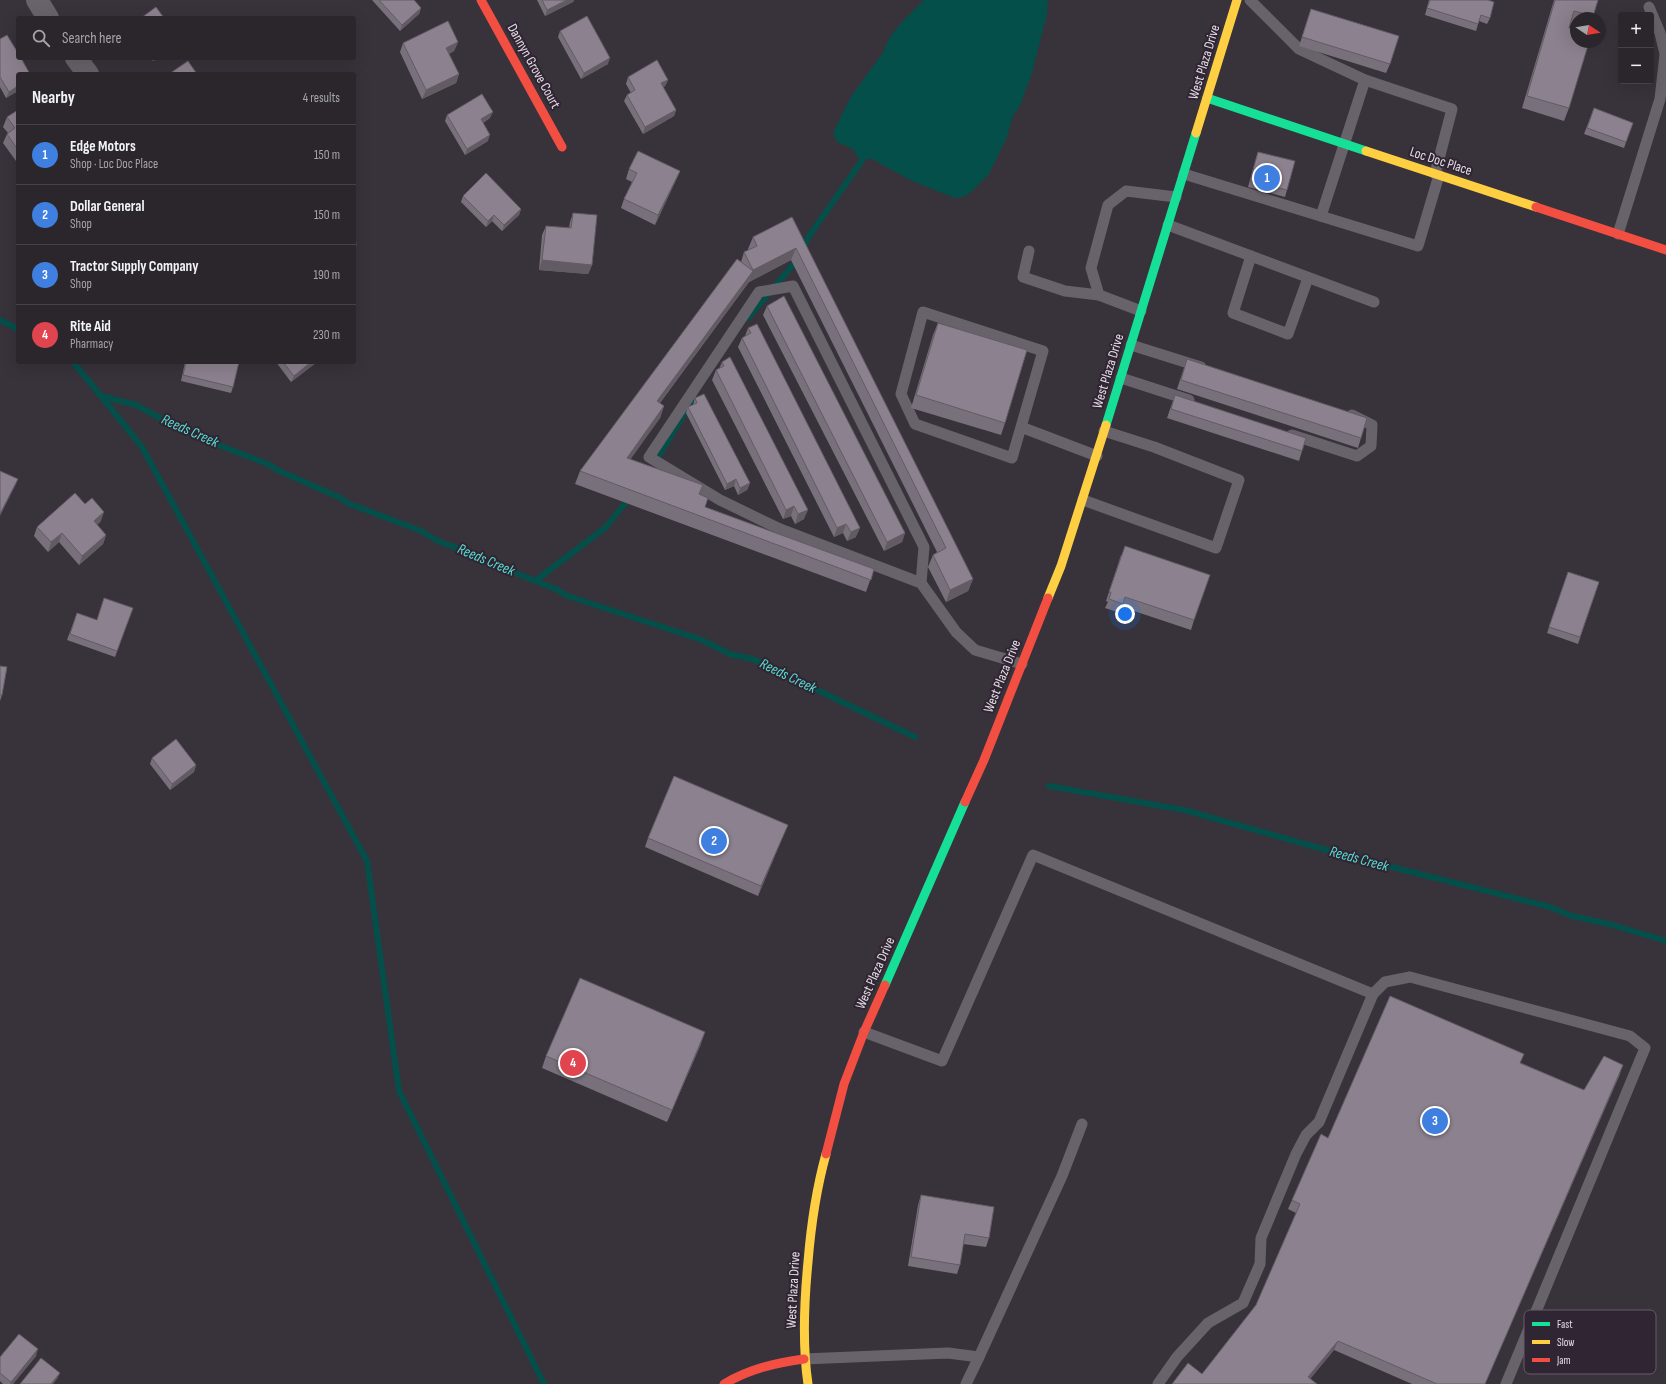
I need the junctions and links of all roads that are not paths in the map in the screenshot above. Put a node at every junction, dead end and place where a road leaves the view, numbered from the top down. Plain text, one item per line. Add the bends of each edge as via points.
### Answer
1 (37, 0) edge
2 (481, 0) edge
3 (1237, 0) edge
4 (1250, 0) edge
5 (1649, 6) dead end
6 (47, 16) edge
7 (78, 60) edge
8 (86, 72) edge
9 (1365, 80) junction
10 (1207, 98) junction
11 (1345, 144) junction
12 (562, 147) dead end
13 (1184, 174) junction
14 (1437, 174) junction
15 (1176, 197) junction
16 (1321, 216) junction
17 (1168, 225) junction
18 (1618, 234) junction
19 (1666, 250) edge
20 (1029, 251) dead end
21 (1251, 256) junction
22 (1308, 278) junction
23 (1099, 295) junction
24 (1374, 302) dead end
25 (1141, 311) junction
26 (1131, 344) junction
27 (1215, 371) edge
28 (1121, 378) junction
29 (1202, 405) edge
30 (1344, 413) edge
31 (1021, 427) junction
32 (1104, 431) junction
33 (1284, 432) edge
34 (1097, 456) junction
35 (1083, 500) junction
36 (922, 583) junction
37 (1022, 664) junction
38 (1373, 994) junction
39 (864, 1032) junction
40 (1082, 1124) dead end
41 (1537, 1310) edge
42 (1524, 1340) edge
43 (979, 1357) junction
44 (804, 1359) junction
45 (724, 1384) edge
46 (808, 1384) edge
47 (966, 1384) edge
48 (1158, 1384) edge
49 (1506, 1384) edge

1 - 6 street
2 - 12 main road, Dannyn Grove Court
3 - 10 main road, West Plaza Drive
4 - 9 lane via 1299,49
5 - 18 lane via 1665,54 1660,99
7 - 8 street
9 - 11 lane
9 - 14 lane via 1452,109
10 - 11 main road, Loc Doc Place
10 - 13 main road, West Plaza Drive
11 - 14 main road, Loc Doc Place
11 - 16 lane
13 - 15 main road, West Plaza Drive
13 - 16 lane
14 - 16 lane via 1418,246
14 - 18 main road, Loc Doc Place
15 - 17 main road, West Plaza Drive
15 - 23 lane via 1126,191 1108,205 1091,268
17 - 21 lane
17 - 25 main road, West Plaza Drive
18 - 19 main road, Loc Doc Place
20 - 23 lane via 1023,277 1065,291
21 - 22 lane
21 - 22 lane via 1233,313 1288,334
22 - 24 lane
23 - 25 lane
25 - 26 main road, West Plaza Drive
26 - 27 lane
26 - 28 main road, West Plaza Drive
28 - 29 lane
28 - 32 main road, West Plaza Drive
30 - 33 lane via 1372,425 1371,446 1358,456
31 - 31 lane via 1012,458 915,424 901,394 923,312 1043,351
31 - 34 lane
32 - 34 main road, West Plaza Drive
32 - 35 lane via 1154,447 1239,480 1216,548
34 - 35 main road, West Plaza Drive
35 - 37 main road, West Plaza Drive via 1061,566
36 - 36 lane via 924,547 793,286 758,292 649,457 720,500 780,529
36 - 37 lane via 956,632 975,650
37 - 39 main road, West Plaza Drive via 984,760
38 - 39 lane via 1033,855 942,1061
38 - 41 lane via 1385,982 1410,977 1630,1036 1645,1048
38 - 48 lane via 1318,1122 1306,1135 1296,1154 1260,1238 1260,1264 1243,1303 1208,1323 1177,1357
39 - 44 main road, West Plaza Drive via 844,1084 818,1182 805,1292
40 - 43 lane via 1062,1176
42 - 49 lane
43 - 44 lane via 948,1353
43 - 47 lane
44 - 45 main road via 749,1370
44 - 46 main road, West Plaza Drive

